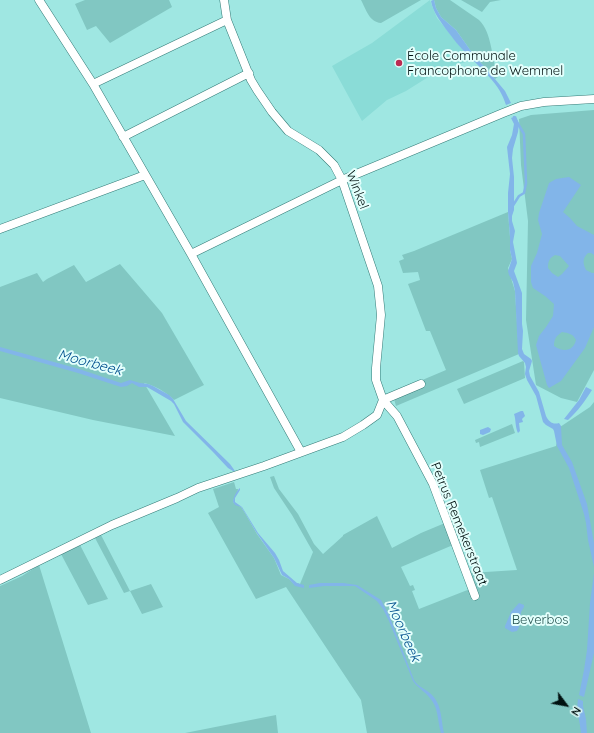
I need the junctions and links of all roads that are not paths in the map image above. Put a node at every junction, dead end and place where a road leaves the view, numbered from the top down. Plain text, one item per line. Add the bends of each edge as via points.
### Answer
1 (39, 0) edge
2 (224, 0) edge
3 (227, 20) junction
4 (249, 73) junction
5 (92, 84) junction
6 (594, 99) edge
7 (123, 137) junction
8 (145, 175) junction
9 (342, 180) junction
10 (0, 229) edge
11 (191, 254) junction
12 (421, 384) dead end
13 (383, 400) junction
14 (301, 452) junction
15 (0, 580) edge
16 (476, 596) dead end

1 - 5 street
2 - 3 street, Winkel
3 - 4 street, Winkel
3 - 5 street
4 - 7 street
4 - 9 street, Winkel via 257,90 288,131 319,150 334,165
5 - 7 street
6 - 9 street via 521,106
7 - 8 street
8 - 10 street
8 - 11 street
9 - 11 street
9 - 13 street, Winkel via 378,286 381,315 376,380
11 - 14 street
12 - 13 street
13 - 14 street via 377,414 363,425 343,437
13 - 16 street, Petrus Remekerstraat via 397,416 433,484
14 - 15 street via 198,488 112,525

